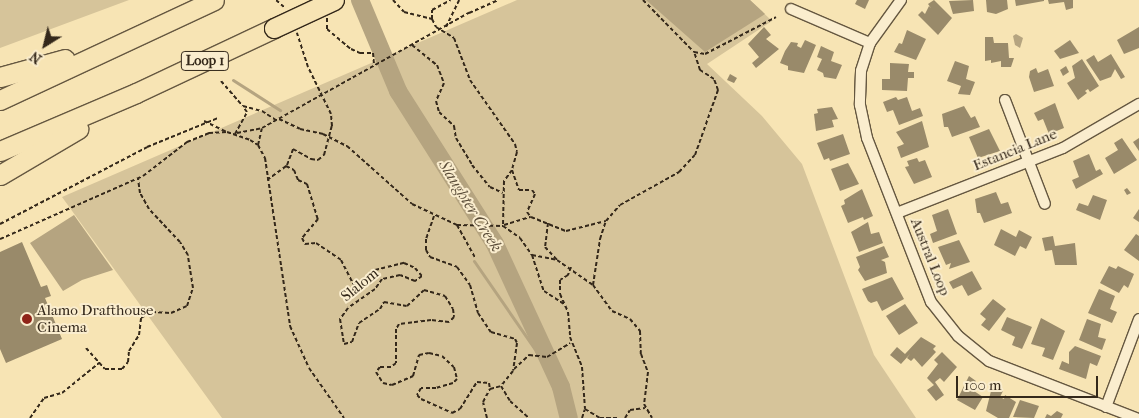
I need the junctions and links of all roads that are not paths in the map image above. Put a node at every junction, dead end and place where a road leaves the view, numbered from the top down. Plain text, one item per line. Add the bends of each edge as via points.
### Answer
1 (214, 0) edge
2 (901, 0) edge
3 (329, 5) edge
4 (792, 9) dead end
5 (126, 40) junction
6 (870, 43) junction
7 (0, 77) edge
8 (136, 93) junction
9 (0, 100) edge
10 (1005, 100) dead end
11 (1139, 104) edge
12 (0, 151) edge
13 (1028, 161) junction
14 (0, 175) edge
15 (1045, 204) dead end
16 (897, 213) junction
17 (1139, 319) edge
18 (1106, 407) junction
19 (1136, 418) edge

1 - 5 highway
2 - 6 street, Austral Loop
3 - 8 highway, Loop 1, bridge
4 - 6 street
5 - 7 highway
5 - 9 highway
6 - 16 street, Austral Loop via 861,71 860,105 867,138
8 - 12 highway, Loop 1
8 - 14 highway
10 - 13 street
11 - 13 street, Estancia Lane via 1073,143
13 - 15 street
13 - 16 street, Estancia Lane
16 - 18 street, Austral Loop via 931,302 968,346 1006,368
17 - 18 street
18 - 19 street, Austral Loop

